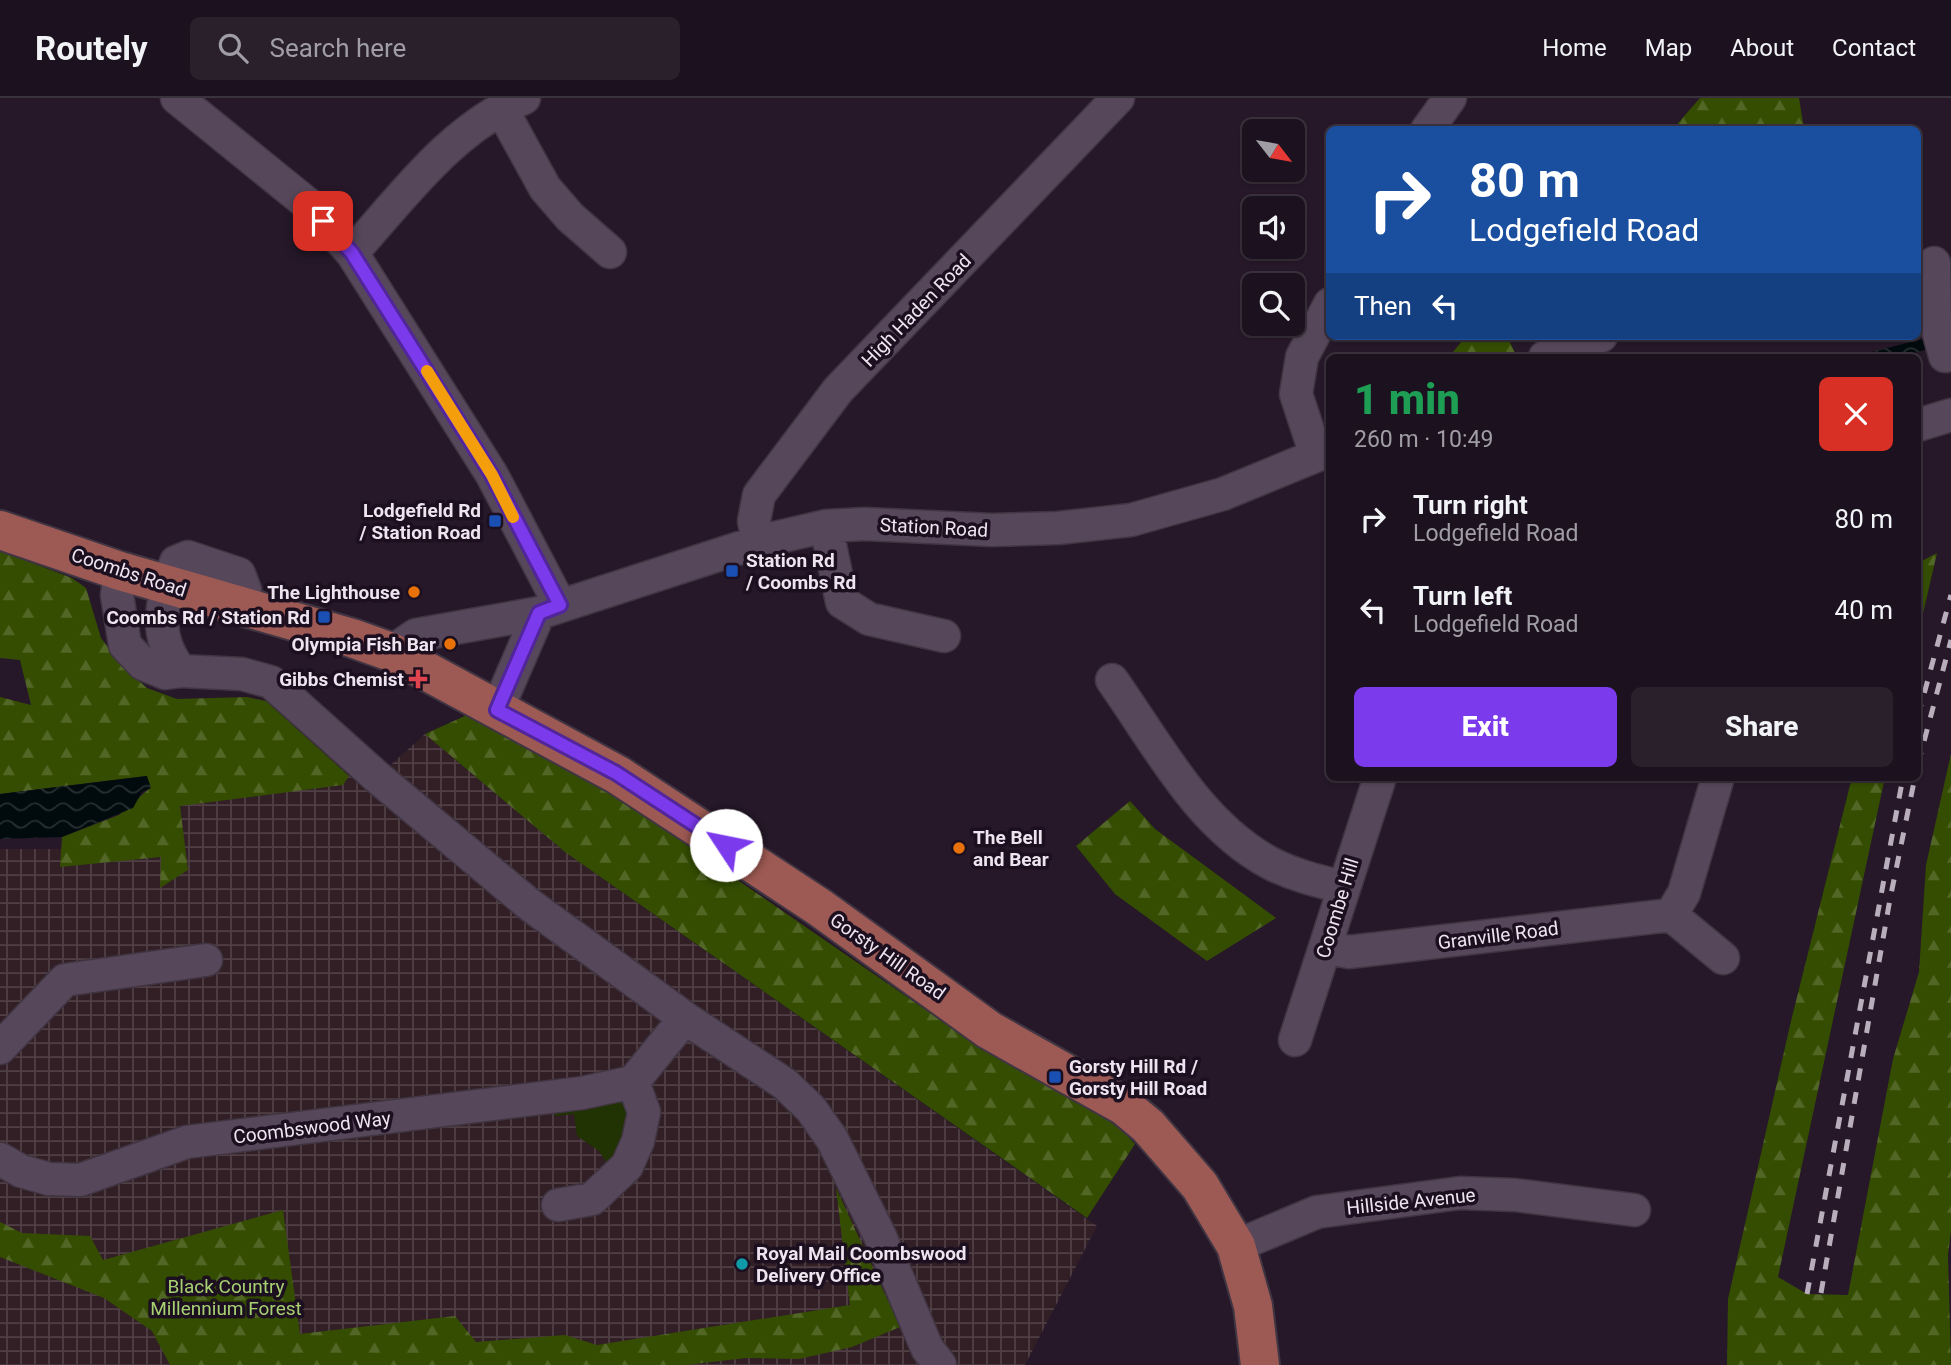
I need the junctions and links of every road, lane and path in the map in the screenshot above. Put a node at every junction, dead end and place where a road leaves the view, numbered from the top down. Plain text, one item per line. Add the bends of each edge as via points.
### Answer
1 (177, 98) edge
2 (1118, 98) edge
3 (1451, 98) edge
4 (513, 103) edge
5 (1430, 126) edge
6 (610, 252) dead end
7 (352, 253) junction
8 (1935, 263) edge
9 (1326, 312) edge
10 (1590, 340) edge
11 (1553, 354) edge
12 (1945, 356) dead end
13 (1951, 415) edge
14 (1921, 424) edge
15 (1323, 452) edge
16 (826, 526) junction
17 (0, 530) edge
18 (758, 542) junction
19 (120, 571) junction
20 (168, 585) junction
21 (549, 609) junction
22 (944, 636) dead end
23 (391, 652) junction
24 (181, 671) junction
25 (1112, 681) dead end
26 (497, 710) junction
27 (1379, 781) edge
28 (1717, 781) edge
29 (1342, 887) junction
30 (1671, 915) junction
31 (1325, 947) junction
32 (1723, 958) dead end
33 (206, 960) dead end
34 (685, 1018) junction
35 (1295, 1040) dead end
36 (0, 1048) edge
37 (633, 1082) junction
38 (0, 1159) edge
39 (558, 1205) dead end
40 (1634, 1210) dead end
41 (1236, 1246) junction
42 (940, 1365) edge
43 (1260, 1365) edge

1 - 7 street via 309,205
2 - 18 street, High Haden Road via 838,390 759,495 754,521
3 - 5 street
4 - 6 street via 545,188
4 - 7 street via 455,141
7 - 21 street via 492,475
8 - 12 street via 1935,318
9 - 15 street via 1302,357 1296,394
10 - 11 street
13 - 14 street
15 - 16 street, Station Road via 1223,494 1131,520 992,530 865,523
16 - 18 street, Station Road
16 - 22 street via 842,602 869,619
17 - 19 main road, Coombs Road
18 - 21 street, Station Road
19 - 20 main road, Coombs Road
19 - 24 street via 118,607 125,645 143,664 165,673
20 - 23 main road, Coombs Road
20 - 24 street via 161,629 166,652
21 - 23 street via 416,635
21 - 26 street
23 - 26 main road, Gorsty Hill Road
24 - 34 street via 242,674 271,682 530,905
25 - 29 street via 1200,807 1270,863
26 - 41 main road, Gorsty Hill Road via 616,773 818,907 989,1030 1124,1106 1182,1163
27 - 29 street, Coombe Hill
28 - 30 street via 1684,893
29 - 31 street, Coombe Hill
30 - 31 street, Granville Road via 1349,952
30 - 32 street
31 - 35 street, Coombe Hill
33 - 36 street via 65,980
34 - 37 street
34 - 42 street via 785,1084 811,1109 852,1177 927,1348
37 - 38 street, Coombswood Way via 582,1093 187,1142 80,1180 49,1179
37 - 39 street via 644,1112 627,1166 592,1199
40 - 41 street, Hillside Avenue via 1460,1193 1317,1212
41 - 43 main road, Gorsty Hill Road via 1254,1306

